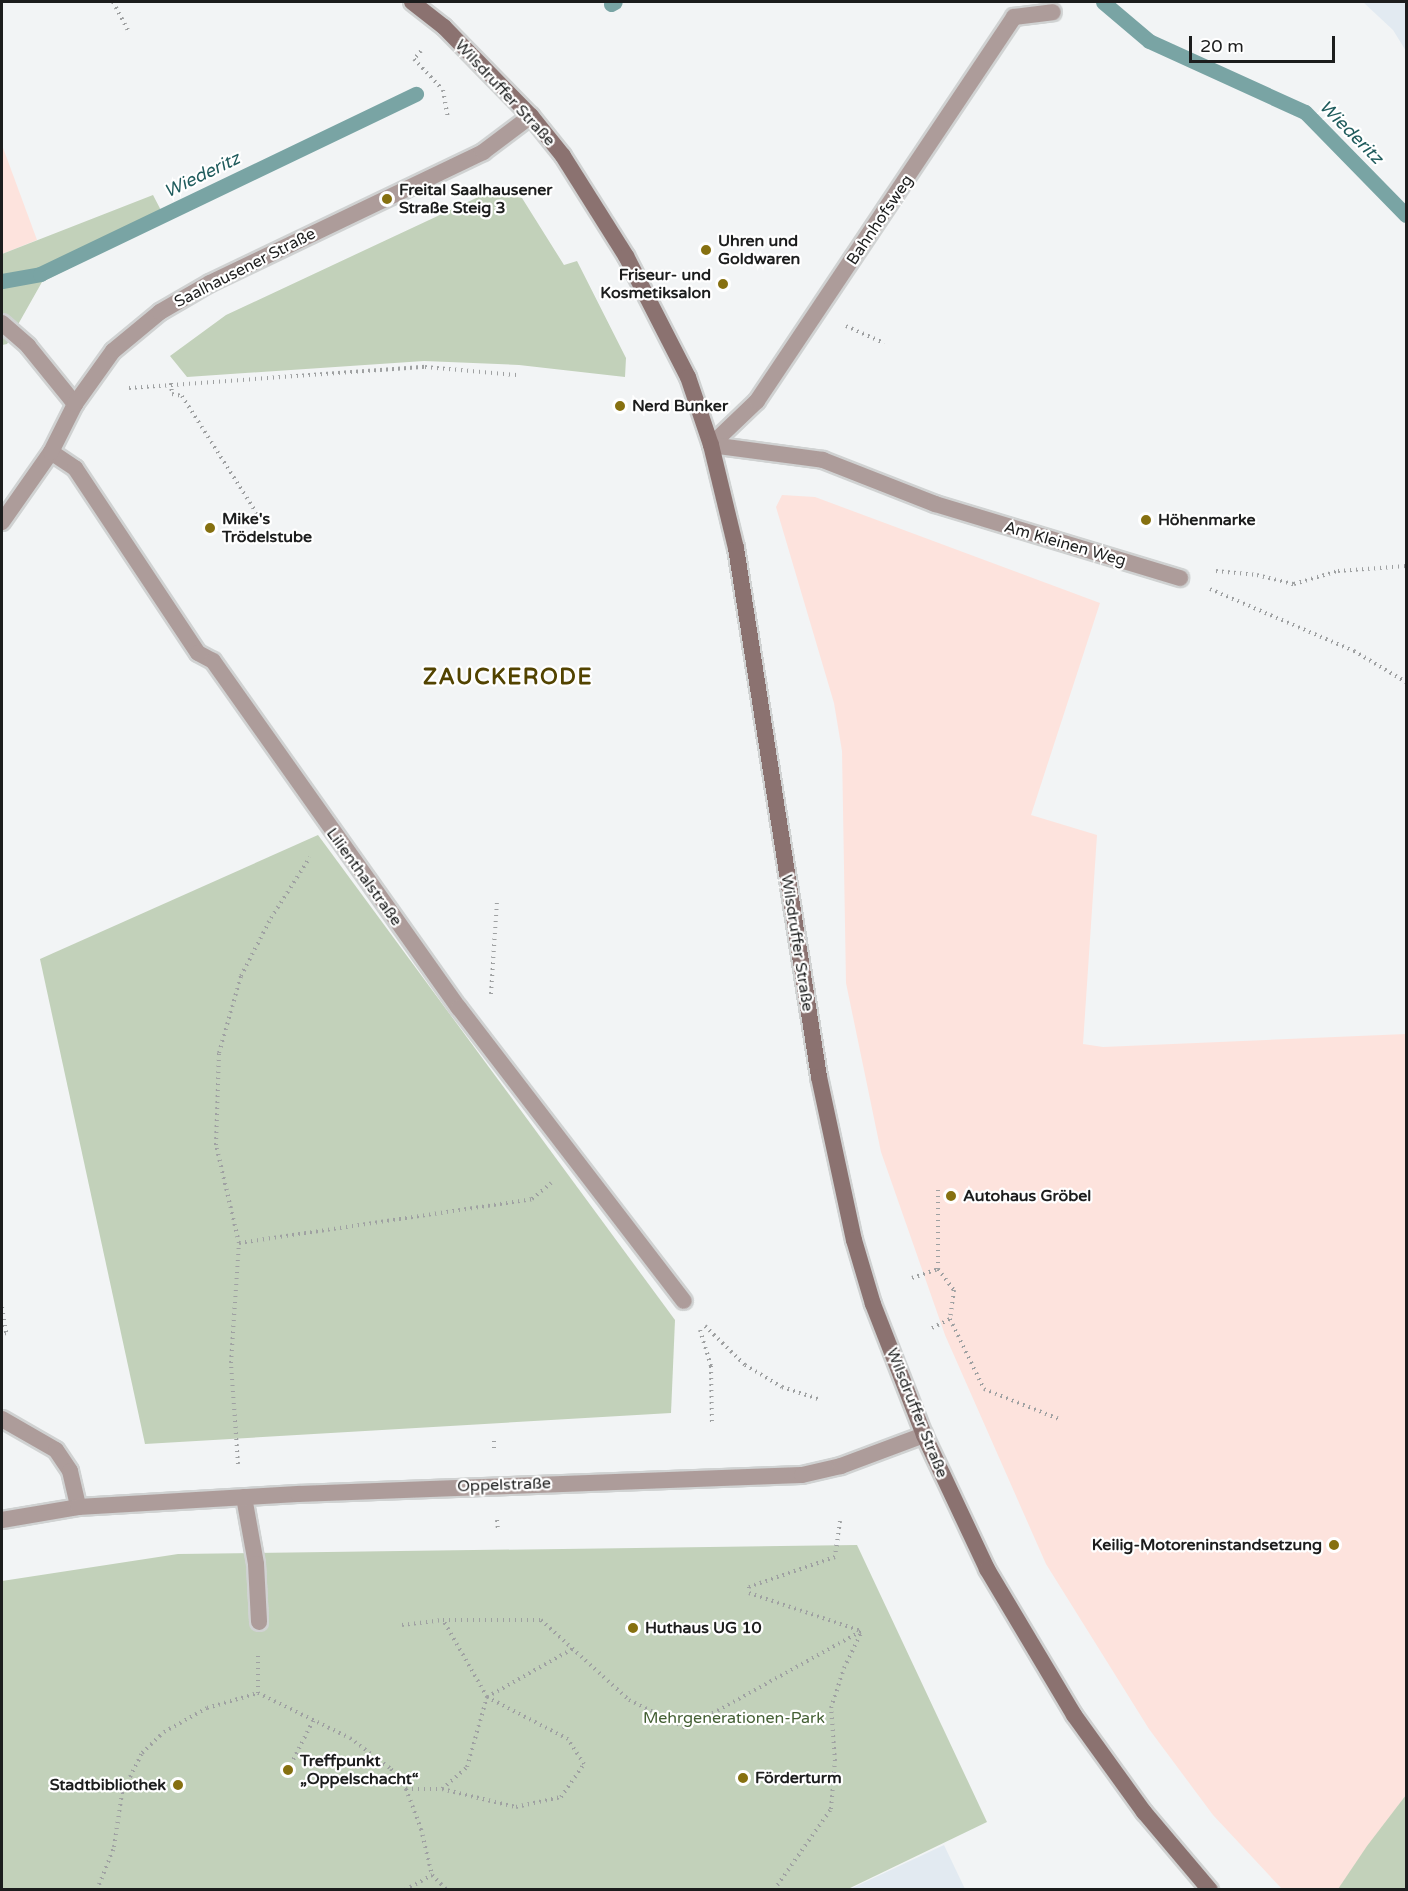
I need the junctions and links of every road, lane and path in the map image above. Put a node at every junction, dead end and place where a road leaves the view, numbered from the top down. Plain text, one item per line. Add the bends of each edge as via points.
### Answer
1 (113, 2) edge
2 (412, 2) edge
3 (1053, 12) dead end
4 (129, 32) dead end
5 (414, 59) dead end
6 (531, 116) junction
7 (448, 118) dead end
8 (2, 322) edge
9 (841, 324) dead end
10 (884, 343) dead end
11 (518, 375) dead end
12 (171, 383) junction
13 (128, 388) dead end
14 (75, 404) junction
15 (711, 445) junction
16 (51, 452) junction
17 (261, 520) dead end
18 (2, 522) edge
19 (1407, 566) edge
20 (1216, 571) dead end
21 (1180, 578) joint
22 (1406, 680) edge
23 (328, 829) junction
24 (496, 902) dead end
25 (491, 1003) dead end
26 (576, 1160) junction
27 (938, 1189) dead end
28 (239, 1243) junction
29 (938, 1269) junction
30 (912, 1278) dead end
31 (684, 1301) dead end
32 (2, 1307) edge
33 (697, 1318) dead end
34 (950, 1319) junction
35 (700, 1328) dead end
36 (932, 1328) dead end
37 (2, 1334) edge
38 (821, 1400) dead end
39 (2, 1419) edge
40 (1059, 1419) dead end
41 (711, 1424) dead end
42 (924, 1435) junction
43 (244, 1497) junction
44 (78, 1507) junction
45 (2, 1520) edge
46 (840, 1521) dead end
47 (443, 1620) junction
48 (259, 1622) dead end
49 (402, 1625) dead end
50 (862, 1631) junction
51 (574, 1648) junction
52 (487, 1697) junction
53 (314, 1719) junction
54 (288, 1770) dead end
55 (406, 1789) junction
56 (442, 1789) junction
57 (432, 1875) junction
58 (98, 1890) edge
59 (405, 1890) edge
60 (447, 1890) edge
61 (774, 1890) edge
62 (1210, 1890) edge

1 - 4 path
2 - 6 main road, Wilsdruffer Straße via 444,27
3 - 15 street, Bahnhofsweg via 1014,17 764,392
5 - 7 path via 443,90
6 - 14 street, Saalhausener Straße via 483,152 210,283 160,312 113,351
6 - 15 main road, Wilsdruffer Straße via 600,211 658,314 688,377
8 - 14 street via 28,346
9 - 10 path
11 - 12 path via 425,367
12 - 13 path
12 - 17 path via 172,394 182,396
14 - 16 street, Saalhausener Straße
15 - 21 street, Am Kleinen Weg via 823,460 935,504
15 - 42 main road, Wilsdruffer Straße via 736,548 798,955 836,1162 873,1304
16 - 18 street, Saalhausener Straße
16 - 23 street, Lilienthalstraße via 75,468 198,653 213,661
19 - 20 path via 1338,571 1294,584 1257,574
21 - 22 path via 1354,651
23 - 26 street, Lilienthalstraße
23 - 28 path via 271,918 241,976 219,1053 216,1145
24 - 25 path
26 - 28 path via 532,1199
26 - 31 street, Lilienthalstraße
27 - 29 path
28 - 43 path via 231,1363 236,1455
29 - 30 path
29 - 34 path via 954,1290
32 - 37 path via 6,1334
33 - 38 path via 745,1365 782,1387
34 - 36 path
34 - 40 path via 984,1389
35 - 41 path via 711,1366
39 - 44 street via 56,1450 70,1471
42 - 43 street, Oppelstraße via 842,1466 802,1475
42 - 62 main road, Wilsdruffer Straße via 987,1569 1074,1714 1144,1812
43 - 44 street, Oppelstraße
43 - 48 street via 256,1564
44 - 45 street, Oppelstraße
46 - 50 path via 835,1557 749,1587 749,1593
47 - 49 path
47 - 51 path via 541,1620
47 - 52 path
50 - 51 path via 686,1728 629,1700
50 - 61 path via 831,1708 835,1761 831,1809
51 - 52 path
52 - 56 path via 467,1767
52 - 56 path via 568,1739 584,1764 561,1797 516,1807
53 - 54 path
53 - 55 path via 350,1738 391,1769
53 - 58 path via 258,1693 207,1708 164,1732 142,1753 122,1793 114,1847
55 - 56 path
55 - 57 path
57 - 59 path
57 - 60 path

